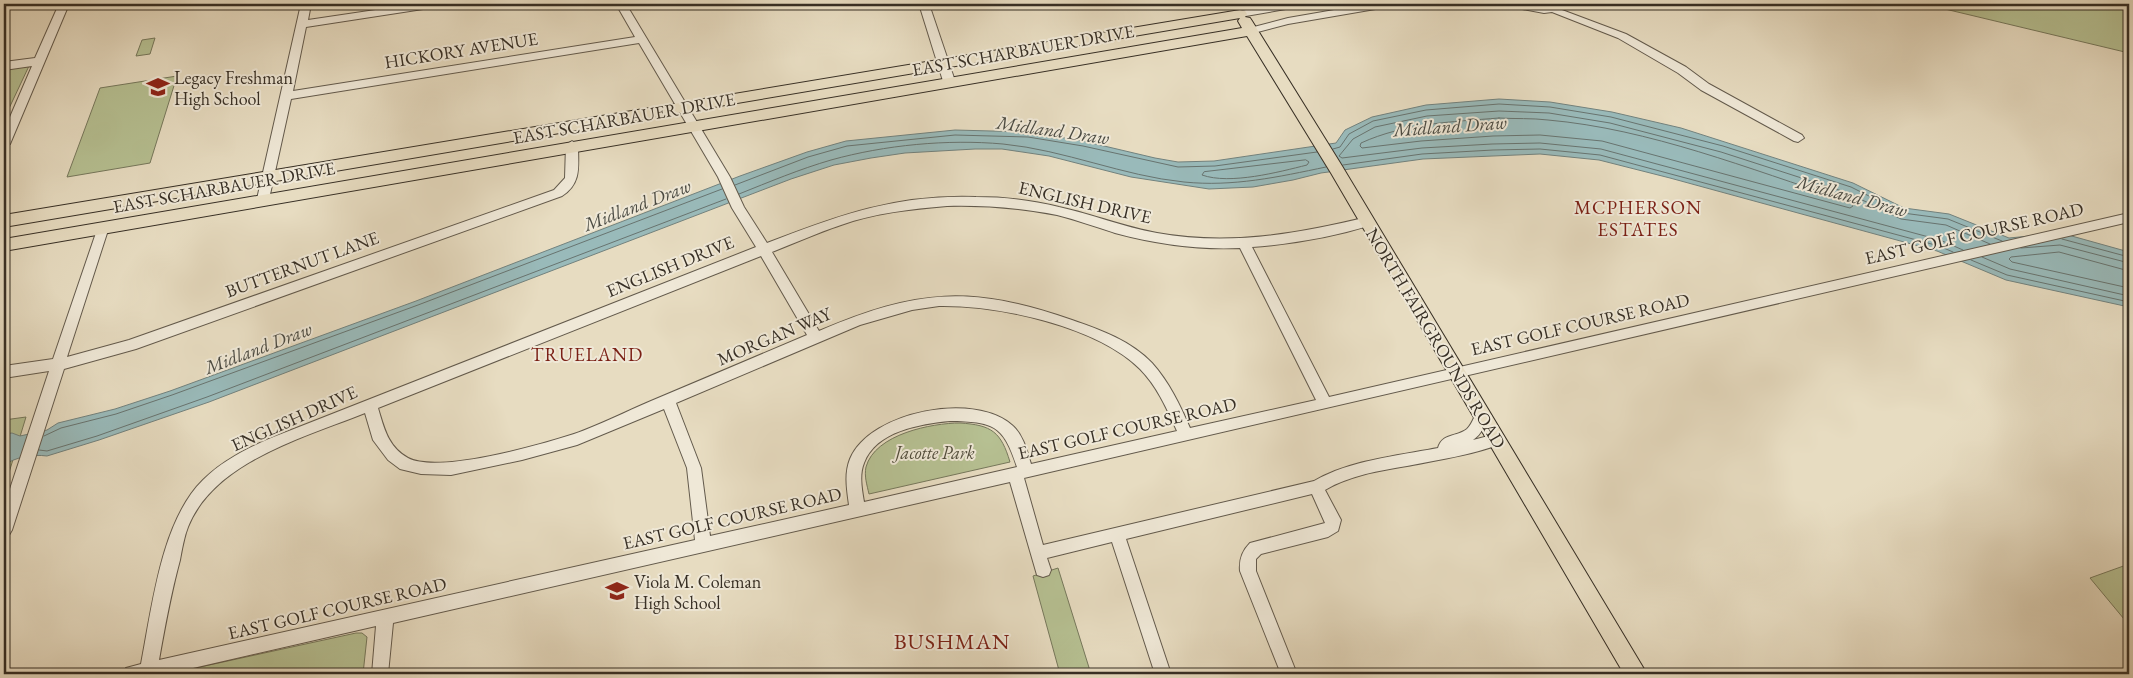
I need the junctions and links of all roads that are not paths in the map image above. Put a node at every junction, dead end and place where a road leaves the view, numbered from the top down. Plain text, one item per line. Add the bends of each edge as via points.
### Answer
1 (64, 4) edge
2 (306, 4) edge
3 (436, 4) edge
4 (621, 4) edge
5 (924, 4) edge
6 (1298, 4) edge
7 (1387, 4) edge
8 (1512, 4) edge
9 (1535, 4) edge
10 (1237, 9) edge
11 (1567, 14) junction
12 (302, 24) junction
13 (1250, 31) junction
14 (641, 39) junction
15 (39, 61) junction
16 (943, 63) junction
17 (4, 66) edge
18 (949, 81) junction
19 (286, 96) junction
20 (681, 107) junction
21 (692, 125) junction
22 (1798, 138) dead end
23 (4, 144) edge
24 (572, 146) junction
25 (269, 175) junction
26 (263, 199) junction
27 (2129, 218) edge
28 (4, 221) edge
29 (1367, 222) junction
30 (103, 227) junction
31 (4, 244) edge
32 (1244, 244) junction
33 (764, 248) junction
34 (816, 338) junction
35 (58, 364) junction
36 (4, 372) edge
37 (1457, 374) junction
38 (668, 401) junction
39 (1325, 404) junction
40 (370, 405) junction
41 (1482, 415) junction
42 (1186, 435) junction
43 (1496, 440) junction
44 (1448, 452) junction
45 (1021, 472) junction
46 (1316, 487) junction
47 (857, 510) junction
48 (4, 530) edge
49 (1117, 535) junction
50 (703, 545) junction
51 (1038, 553) junction
52 (1043, 570) dead end
53 (385, 618) junction
54 (148, 670) junction
55 (132, 674) edge
56 (380, 674) edge
57 (1163, 674) edge
58 (1289, 674) edge
59 (1636, 674) edge

1 - 15 street
2 - 12 street
3 - 12 street
4 - 14 street
5 - 16 street
6 - 10 street
7 - 13 street
8 - 11 street
9 - 11 street
10 - 13 main road, NORTH FAIRGROUNDS ROAD
10 - 16 main road, EAST SCHARBAUER DRIVE
11 - 22 street via 1622,36 1705,87
12 - 19 street
13 - 18 main road, EAST SCHARBAUER DRIVE
13 - 29 main road, NORTH FAIRGROUNDS ROAD
14 - 19 street, HICKORY AVENUE
14 - 20 street
15 - 17 street
15 - 23 street
16 - 18 street
16 - 20 main road, EAST SCHARBAUER DRIVE
18 - 21 main road, EAST SCHARBAUER DRIVE
19 - 25 street
20 - 21 street
20 - 25 main road, EAST SCHARBAUER DRIVE
21 - 24 main road, EAST SCHARBAUER DRIVE
21 - 33 street
24 - 26 main road, EAST SCHARBAUER DRIVE
24 - 35 street, BUTTERNUT LANE via 572,180 558,193 131,346
25 - 26 street
25 - 28 main road, EAST SCHARBAUER DRIVE
26 - 30 main road, EAST SCHARBAUER DRIVE
27 - 37 street, EAST GOLF COURSE ROAD
29 - 32 street, ENGLISH DRIVE via 1307,236
29 - 37 main road, NORTH FAIRGROUNDS ROAD
30 - 31 main road, EAST SCHARBAUER DRIVE
30 - 35 street
32 - 33 street, ENGLISH DRIVE via 1162,238 1036,206 959,200 873,211
32 - 39 street
33 - 34 street
33 - 40 street, ENGLISH DRIVE
34 - 38 street, MORGAN WAY
34 - 42 street, MORGAN WAY via 866,317 913,303 966,300 1018,308 1099,335 1130,353 1148,368 1166,392
35 - 36 street, BUTTERNUT LANE
35 - 48 street
37 - 39 street, EAST GOLF COURSE ROAD
37 - 41 main road, NORTH FAIRGROUNDS ROAD
38 - 40 street, MORGAN WAY via 566,443 439,470 405,464 393,456 380,440
38 - 50 street via 694,468
39 - 42 street, EAST GOLF COURSE ROAD
40 - 54 street, ENGLISH DRIVE via 252,453 227,469 203,491 185,516 177,535
41 - 43 main road, NORTH FAIRGROUNDS ROAD
41 - 44 street via 1469,436 1447,444
42 - 45 street, EAST GOLF COURSE ROAD
43 - 44 street
43 - 59 main road, NORTH FAIRGROUNDS ROAD
44 - 46 street via 1337,476
45 - 47 street, EAST GOLF COURSE ROAD
45 - 47 street via 1012,434 995,420 948,414 916,419 878,437 857,460 853,476
45 - 51 street
46 - 49 street
46 - 58 street via 1333,526 1256,548 1247,560 1248,571
47 - 50 street, EAST GOLF COURSE ROAD
49 - 51 street
49 - 57 street
50 - 53 street, EAST GOLF COURSE ROAD
51 - 52 street
53 - 54 street, EAST GOLF COURSE ROAD
53 - 56 street
54 - 55 street, EAST GOLF COURSE ROAD

